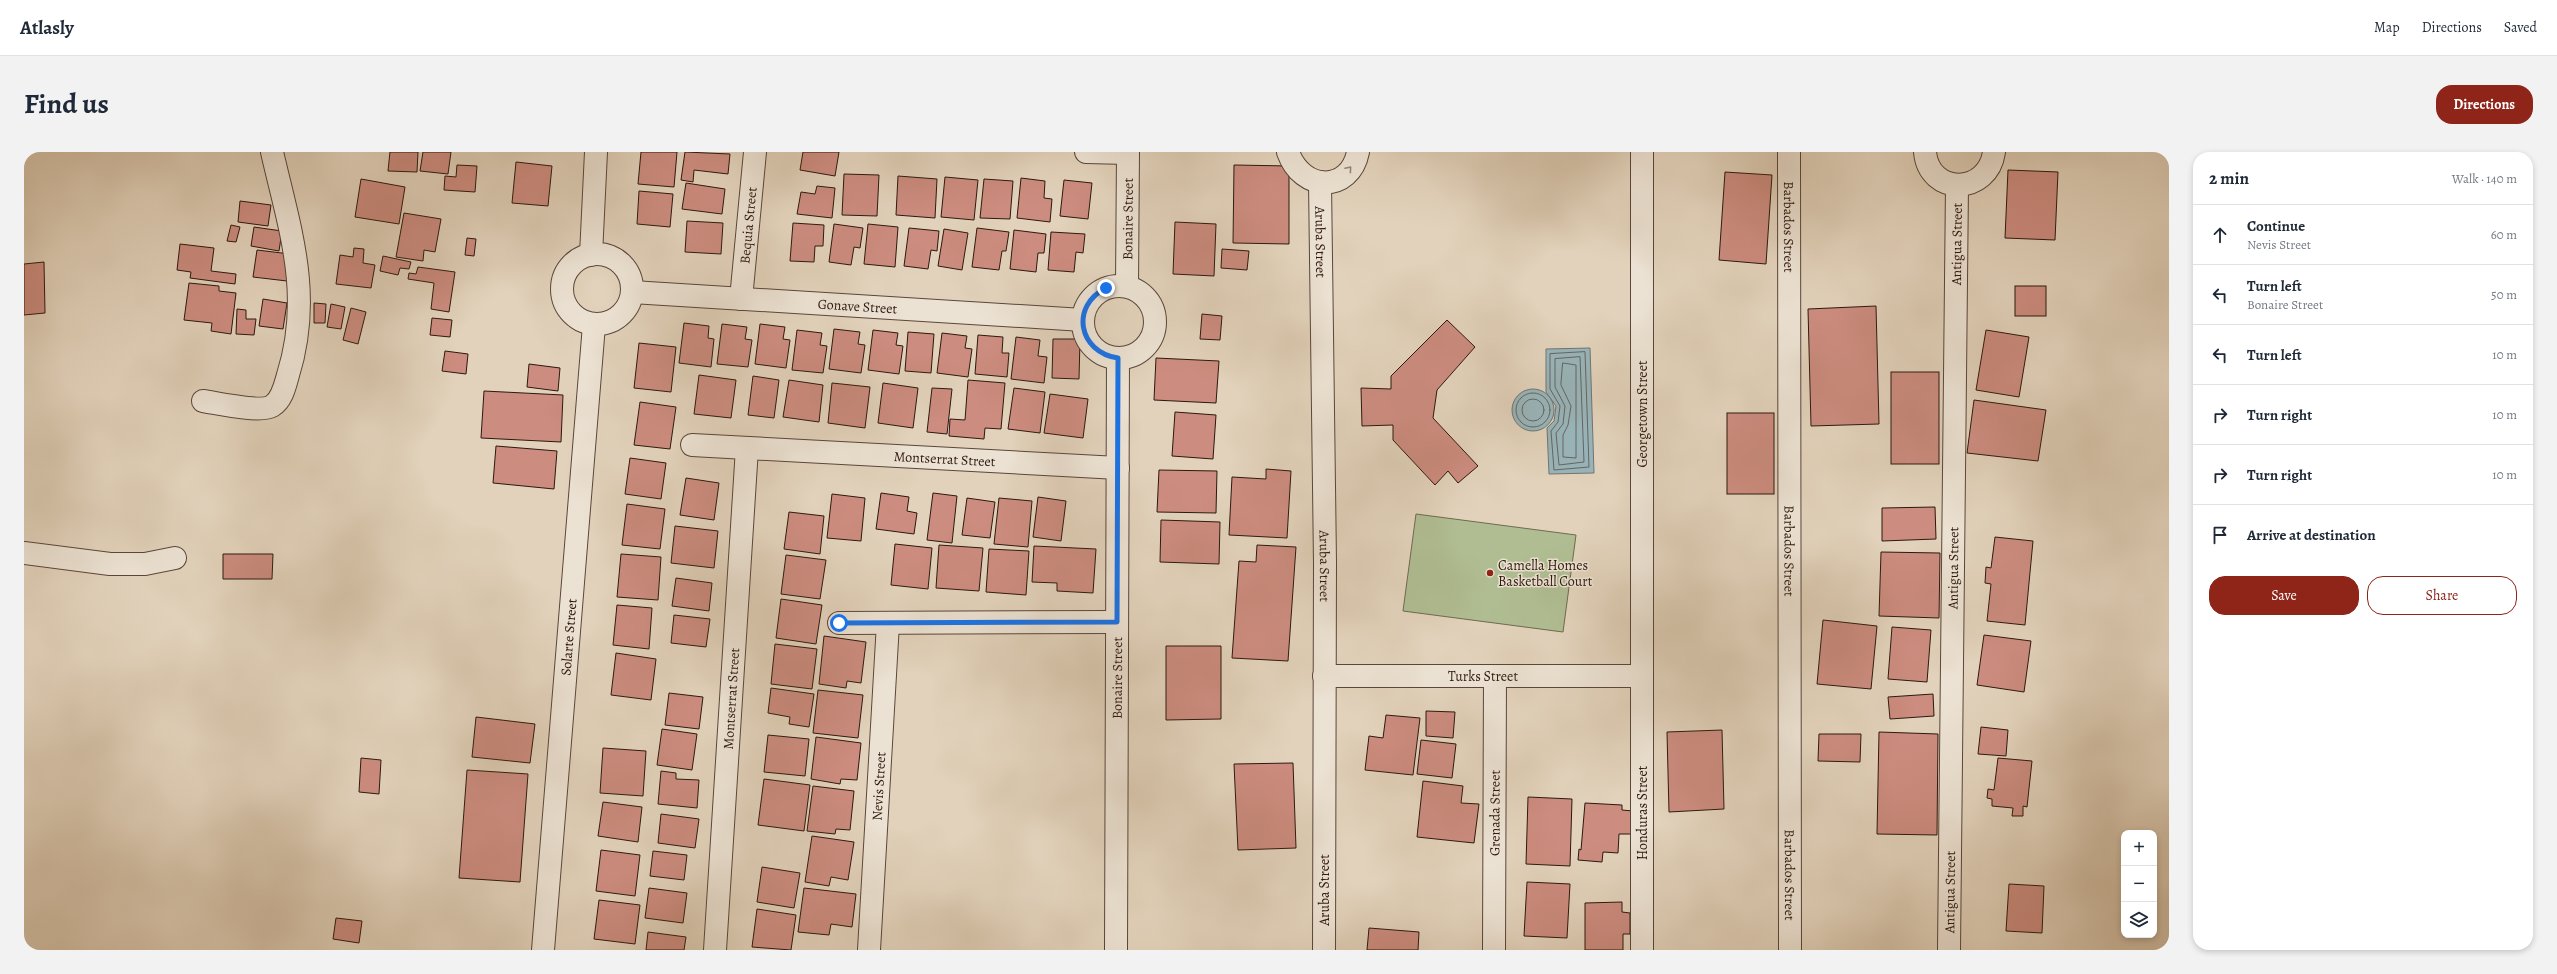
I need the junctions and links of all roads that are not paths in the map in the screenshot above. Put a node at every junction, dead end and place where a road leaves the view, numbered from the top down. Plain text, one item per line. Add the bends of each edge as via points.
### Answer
1 (272, 152) edge
2 (596, 152) edge
3 (755, 152) edge
4 (1086, 152) edge
5 (1128, 152) edge
6 (1288, 152) edge
7 (1358, 152) edge
8 (1642, 152) edge
9 (1789, 152) edge
10 (1925, 152) edge
11 (1994, 152) edge
12 (1320, 182) junction
13 (1957, 185) junction
14 (591, 255) junction
15 (1127, 286) junction
16 (632, 292) junction
17 (741, 299) junction
18 (1083, 320) junction
19 (594, 325) junction
20 (1118, 358) junction
21 (203, 400) dead end
22 (692, 445) dead end
23 (747, 448) junction
24 (1118, 468) junction
25 (24, 553) edge
26 (175, 558) dead end
27 (1117, 622) junction
28 (839, 623) dead end
29 (888, 623) junction
30 (1324, 676) junction
31 (1495, 676) junction
32 (1642, 676) junction
33 (543, 950) edge
34 (715, 950) edge
35 (869, 950) edge
36 (1116, 950) edge
37 (1324, 950) edge
38 (1494, 950) edge
39 (1642, 950) edge
40 (1790, 950) edge
41 (1949, 950) edge

1 - 21 street via 294,241 301,293 295,351 281,397 271,407 258,408
2 - 14 street
3 - 17 street, Bequia Street
4 - 5 street
5 - 15 street, Bonaire Street
6 - 12 street via 1298,173
12 -> 7 street via 1342,176 1351,169
8 - 32 street, Georgetown Street
9 - 40 street, Barbados Street
10 - 13 street via 1930,168 1937,177
11 - 13 street via 1988,171 1980,179 1969,184
12 - 30 street, Aruba Street
13 - 41 street, Antigua Street
14 - 16 street via 605,254 622,263 631,279
14 - 19 street via 574,262 566,271 562,282 562,294 565,306 572,316
15 - 18 street via 1116,285 1097,293 1090,301
15 - 20 street via 1147,299 1153,309 1155,320 1149,342 1141,351
16 - 17 street, Gonave Street
16 - 19 street via 626,310 617,319 606,324
17 - 18 street, Gonave Street
18 - 20 street via 1084,332 1097,351
19 - 33 street, Solarte Street
20 - 24 street, Bonaire Street
22 - 23 street, Montserrat Street
23 - 24 street, Montserrat Street
23 - 34 street, Montserrat Street
24 - 27 street, Bonaire Street
25 - 26 street via 110,564 145,564
27 - 29 street
27 - 36 street, Bonaire Street
28 - 29 street
29 - 35 street, Nevis Street
30 - 31 street, Turks Street
30 - 37 street, Aruba Street
31 - 32 street, Turks Street
31 - 38 street, Grenada Street
32 - 39 street, Honduras Street

